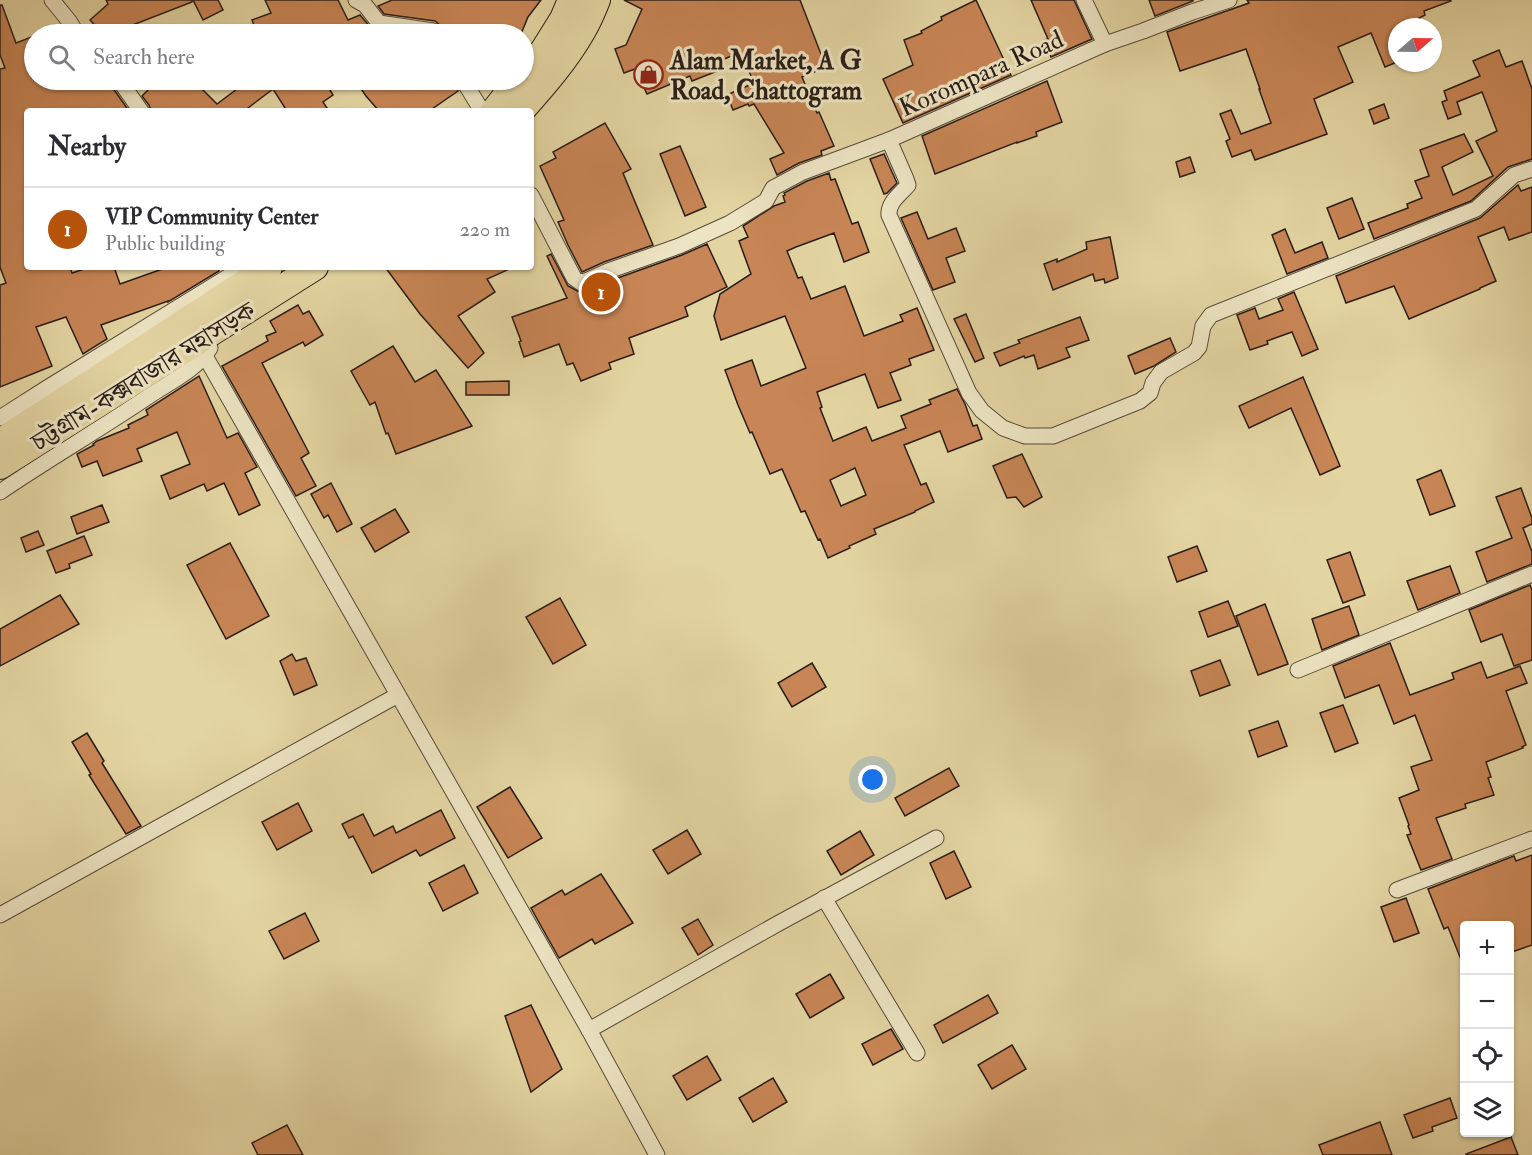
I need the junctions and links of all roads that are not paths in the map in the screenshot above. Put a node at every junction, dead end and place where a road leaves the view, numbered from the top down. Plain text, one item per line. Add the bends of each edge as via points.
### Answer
1 (52, 0) edge
2 (356, 0) edge
3 (587, 0) edge
4 (597, 0) edge
5 (1084, 0) edge
6 (1229, 0) edge
7 (566, 11) edge
8 (71, 24) edge
9 (386, 24) edge
10 (1106, 44) junction
11 (534, 65) edge
12 (534, 65) edge
13 (534, 72) edge
14 (126, 90) edge
15 (469, 90) edge
16 (514, 90) edge
17 (526, 90) edge
18 (139, 108) edge
19 (480, 108) edge
20 (497, 108) edge
21 (522, 108) edge
22 (889, 140) junction
23 (1532, 169) edge
24 (534, 201) edge
25 (238, 270) edge
26 (264, 270) edge
27 (290, 274) edge
28 (224, 325) junction
29 (205, 356) junction
30 (0, 418) edge
31 (0, 442) edge
32 (0, 466) edge
33 (0, 492) edge
34 (1532, 574) edge
35 (1298, 670) dead end
36 (398, 695) junction
37 (936, 838) dead end
38 (1532, 839) edge
39 (1397, 890) dead end
40 (825, 898) junction
41 (0, 915) edge
42 (589, 1030) junction
43 (917, 1053) dead end
44 (657, 1155) edge

1 - 8 street
2 - 9 street via 379,23
3 - 7 highway
4 - 13 highway via 566,57
5 - 10 street
6 - 10 street, Korompara Road
7 - 11 highway
7 - 12 highway
10 - 22 street, Korompara Road
14 - 18 street
15 - 19 street
16 - 20 highway
17 - 21 highway
22 - 23 street via 908,185 891,203 889,215 952,358 981,411 1003,428 1025,435 1053,436 1140,401 1150,393 1161,372 1199,347 1203,326 1211,315 1476,208 1514,175
22 - 24 street, Korompara Road via 803,172 773,188 766,201 730,223 581,283 574,278
25 - 30 street
26 - 31 highway, চট্টগ্রাম-কক্সবাজার মহাসড়ক
27 - 28 highway, চট্টগ্রাম-কক্সবাজার মহাসড়ক
28 - 29 street
28 - 32 highway, চট্টগ্রাম-কক্সবাজার মহাসড়ক
29 - 33 street
29 - 36 street
34 - 35 street
36 - 41 street
36 - 42 street
37 - 40 street
38 - 39 street
40 - 42 street
40 - 43 street
42 - 44 street

